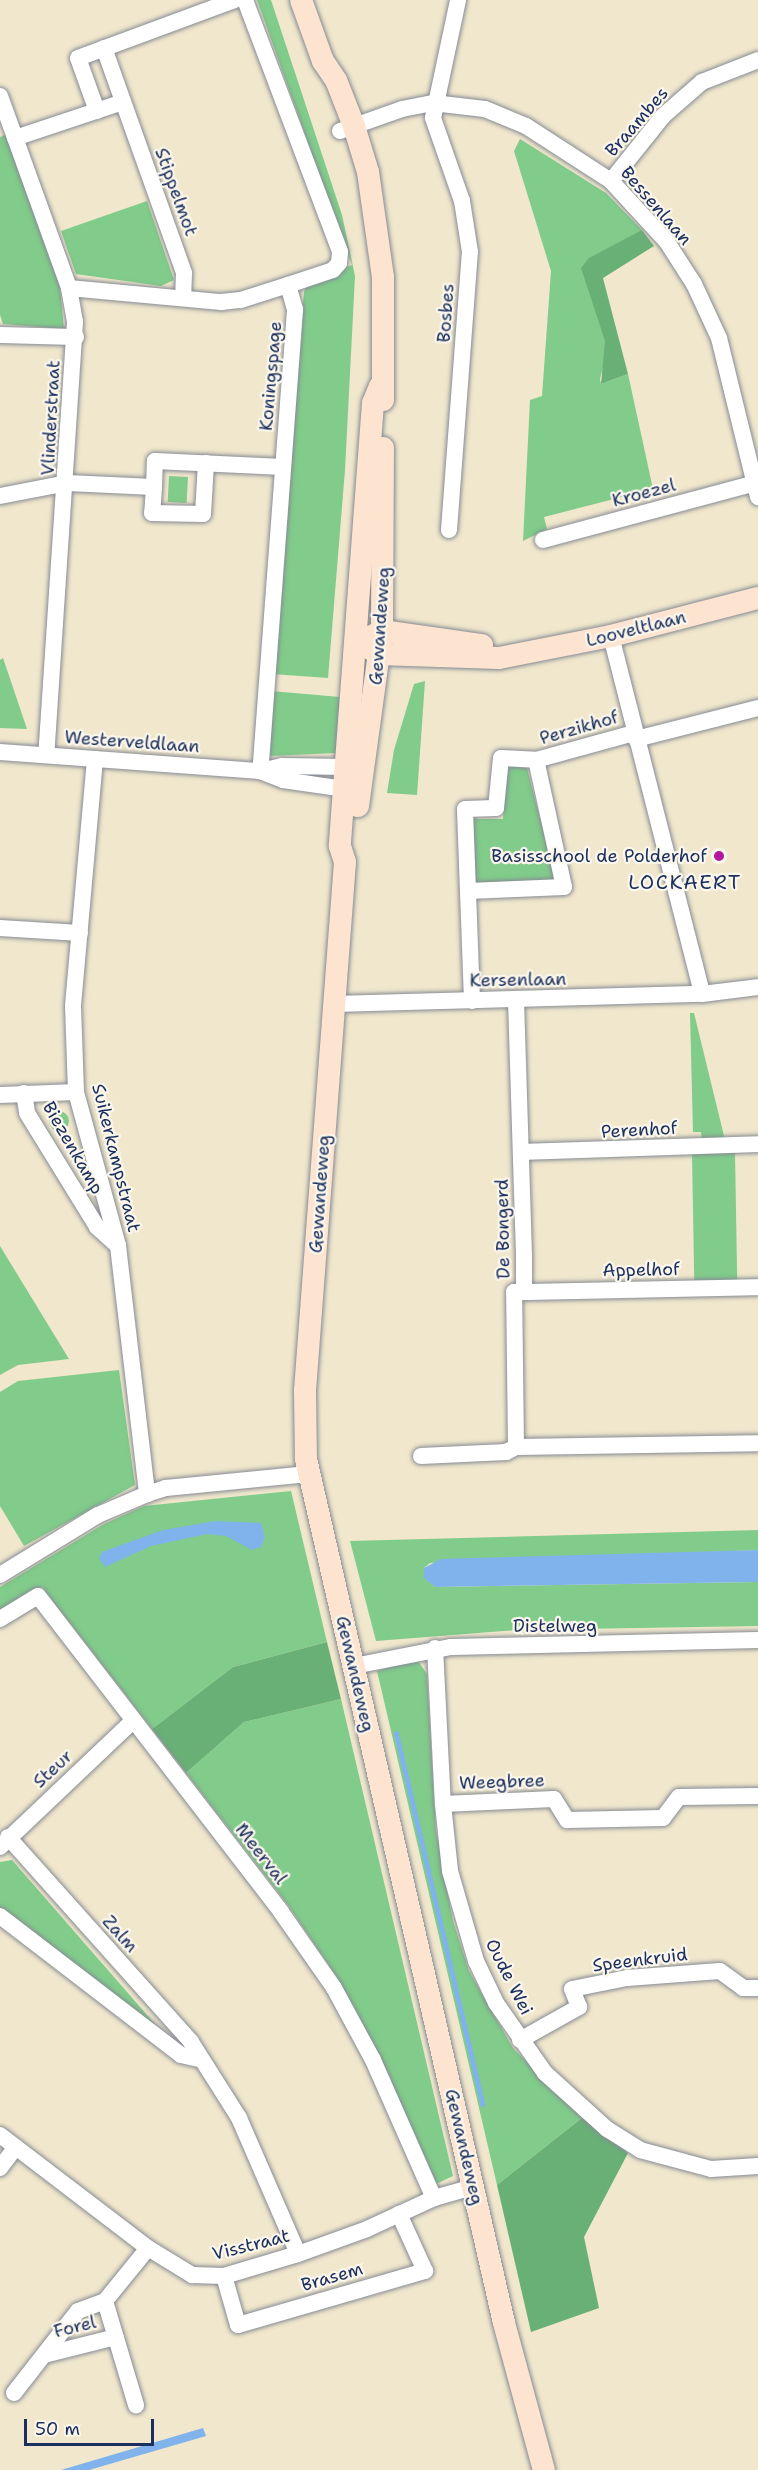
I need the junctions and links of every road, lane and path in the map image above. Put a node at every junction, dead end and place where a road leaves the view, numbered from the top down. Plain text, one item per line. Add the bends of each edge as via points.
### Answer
1 (235, 0) edge
2 (245, 0) edge
3 (301, 0) edge
4 (458, 0) edge
5 (104, 48) junction
6 (758, 60) edge
7 (0, 96) edge
8 (123, 102) junction
9 (434, 103) junction
10 (97, 111) junction
11 (347, 128) junction
12 (9, 133) edge
13 (611, 181) junction
14 (288, 285) junction
15 (69, 288) junction
16 (183, 297) junction
17 (0, 335) edge
18 (76, 336) junction
19 (380, 386) junction
20 (206, 463) junction
21 (283, 467) junction
22 (67, 483) junction
23 (154, 487) junction
24 (756, 490) edge
25 (0, 496) edge
26 (449, 530) dead end
27 (543, 540) dead end
28 (758, 598) edge
29 (611, 636) junction
30 (357, 642) junction
31 (380, 642) junction
32 (758, 708) edge
33 (635, 736) junction
34 (0, 752) edge
35 (46, 755) junction
36 (95, 759) junction
37 (536, 760) junction
38 (260, 771) junction
39 (351, 780) junction
40 (468, 891) junction
41 (0, 927) edge
42 (80, 933) junction
43 (758, 987) edge
44 (702, 994) junction
45 (516, 1000) junction
46 (472, 1001) junction
47 (334, 1004) junction
48 (76, 1092) junction
49 (24, 1093) junction
50 (0, 1095) edge
51 (758, 1144) edge
52 (521, 1152) junction
53 (118, 1246) junction
54 (758, 1287) edge
55 (524, 1292) junction
56 (758, 1443) edge
57 (516, 1448) junction
58 (421, 1456) dead end
59 (308, 1474) junction
60 (147, 1494) junction
61 (0, 1575) edge
62 (0, 1618) edge
63 (758, 1640) edge
64 (435, 1648) junction
65 (354, 1666) junction
66 (133, 1721) junction
67 (758, 1796) edge
68 (443, 1804) junction
69 (4, 1842) edge
70 (0, 1916) edge
71 (758, 1988) edge
72 (520, 2040) junction
73 (200, 2059) junction
74 (0, 2135) edge
75 (16, 2147) junction
76 (758, 2166) edge
77 (0, 2168) edge
78 (473, 2187) junction
79 (434, 2198) junction
80 (399, 2214) junction
81 (148, 2248) junction
82 (298, 2254) junction
83 (224, 2276) junction
84 (105, 2301) junction
85 (116, 2337) junction
86 (44, 2355) junction
87 (14, 2393) dead end
88 (136, 2405) dead end
89 (544, 2470) edge

1 - 5 street
2 - 14 street via 340,252 339,263 333,270
3 - 11 street, Gewandeweg via 323,61 336,80
4 - 9 street
5 - 8 street, Stippelmot
5 - 10 street via 78,58
6 - 13 street, Braambes via 702,82 663,116
7 - 12 street, Vlinderstraat
8 - 10 street
8 - 16 street, Stippelmot via 184,273
9 - 11 street, Bessenlaan
9 - 13 street, Bessenlaan via 485,109 526,126
9 - 26 street, Bosbes via 433,118 468,226 470,252
10 - 12 street
11 - 19 street, Gewandeweg via 364,155 383,277
12 - 15 street, Vlinderstraat
13 - 24 street, Bessenlaan via 667,242 694,284 719,338
14 - 16 street via 241,300
14 - 21 street, Koningspage via 296,310
15 - 16 street
15 - 18 street, Vlinderstraat
17 - 18 street
18 - 22 street, Vlinderstraat
19 - 30 street, Gewandeweg via 373,403
19 - 31 street, Gewandeweg via 384,535
20 - 21 street
20 - 23 street via 155,461
20 - 23 street via 203,514 152,513
21 - 38 street, Koningspage
22 - 23 street
22 - 25 street
22 - 35 street, Vlinderstraat
24 - 27 street, Kroezel
28 - 29 street, Looveltlaan
29 - 31 street, Looveltlaan via 552,650 512,653 498,647
29 - 33 street
30 - 31 street
30 - 39 street, Gewandeweg
31 - 39 street, Gewandeweg
32 - 33 street
33 - 37 street, Perzikhof
33 - 44 street
34 - 35 street, Westerveldlaan
35 - 36 street, Westerveldlaan
36 - 38 street, Westerveldlaan
36 - 42 street, Suikerkampstraat
37 - 40 street, Perzikhof via 501,758 496,808 465,809
37 - 40 street, Perzikhof via 564,887
38 - 39 street, Westerveldlaan via 282,766
39 - 47 street, Gewandeweg via 353,847 345,862
40 - 46 street, Perzikhof
41 - 42 street
42 - 48 street, Suikerkampstraat via 74,1006
43 - 44 street, Kersenlaan
44 - 45 street, Kersenlaan
45 - 46 street, Kersenlaan
45 - 52 street, De Bongerd
46 - 47 street, Kersenlaan
47 - 59 street, Gewandeweg via 304,1390
48 - 49 street, Biezenkamp
48 - 53 street, Suikerkampstraat
49 - 50 street, Biezenkamp
49 - 53 street, Biezenkamp via 27,1113 98,1227
51 - 52 street, Perenhof
52 - 55 street, De Bongerd
53 - 60 street, Suikerkampstraat
54 - 55 street, Appelhof
55 - 57 street, De Bongerd via 514,1292
56 - 57 street
57 - 58 street via 506,1452
59 - 60 street via 166,1488
59 - 65 street, Gewandeweg
60 - 61 street via 98,1515
62 - 66 street, Meerval via 38,1596
63 - 64 street, Distelweg
64 - 65 street, Distelweg
64 - 68 street, Oude Wei
65 - 78 street, Gewandeweg
66 - 69 street, Steur
66 - 79 street, Meerval via 282,1912 334,1989 373,2060
67 - 68 street, Weegbree via 679,1797 663,1818 567,1820 554,1799
68 - 72 street, Oude Wei via 460,1917 476,1962
69 - 73 street, Zalm via 190,2042
70 - 73 street via 181,2055
71 - 72 street, Speenkruid via 743,1988 720,1971 627,1978 572,1989 579,2007
72 - 76 street, Oude Wei via 545,2073 607,2129 640,2150 711,2169
73 - 82 street, Zalm via 239,2118
74 - 75 street, Visstraat
75 - 77 street
75 - 81 street, Visstraat
78 - 79 street, Visstraat
78 - 89 street, Gewandeweg via 517,2375
79 - 80 street, Visstraat
80 - 82 street, Visstraat
80 - 83 street, Brasem via 425,2271 238,2325
81 - 83 street, Visstraat via 192,2275
81 - 84 street, Forel
82 - 83 street, Visstraat
84 - 85 street, Forel
84 - 86 street, Forel via 78,2311
85 - 86 street, Forel
85 - 88 street, Forel
86 - 87 street, Forel

